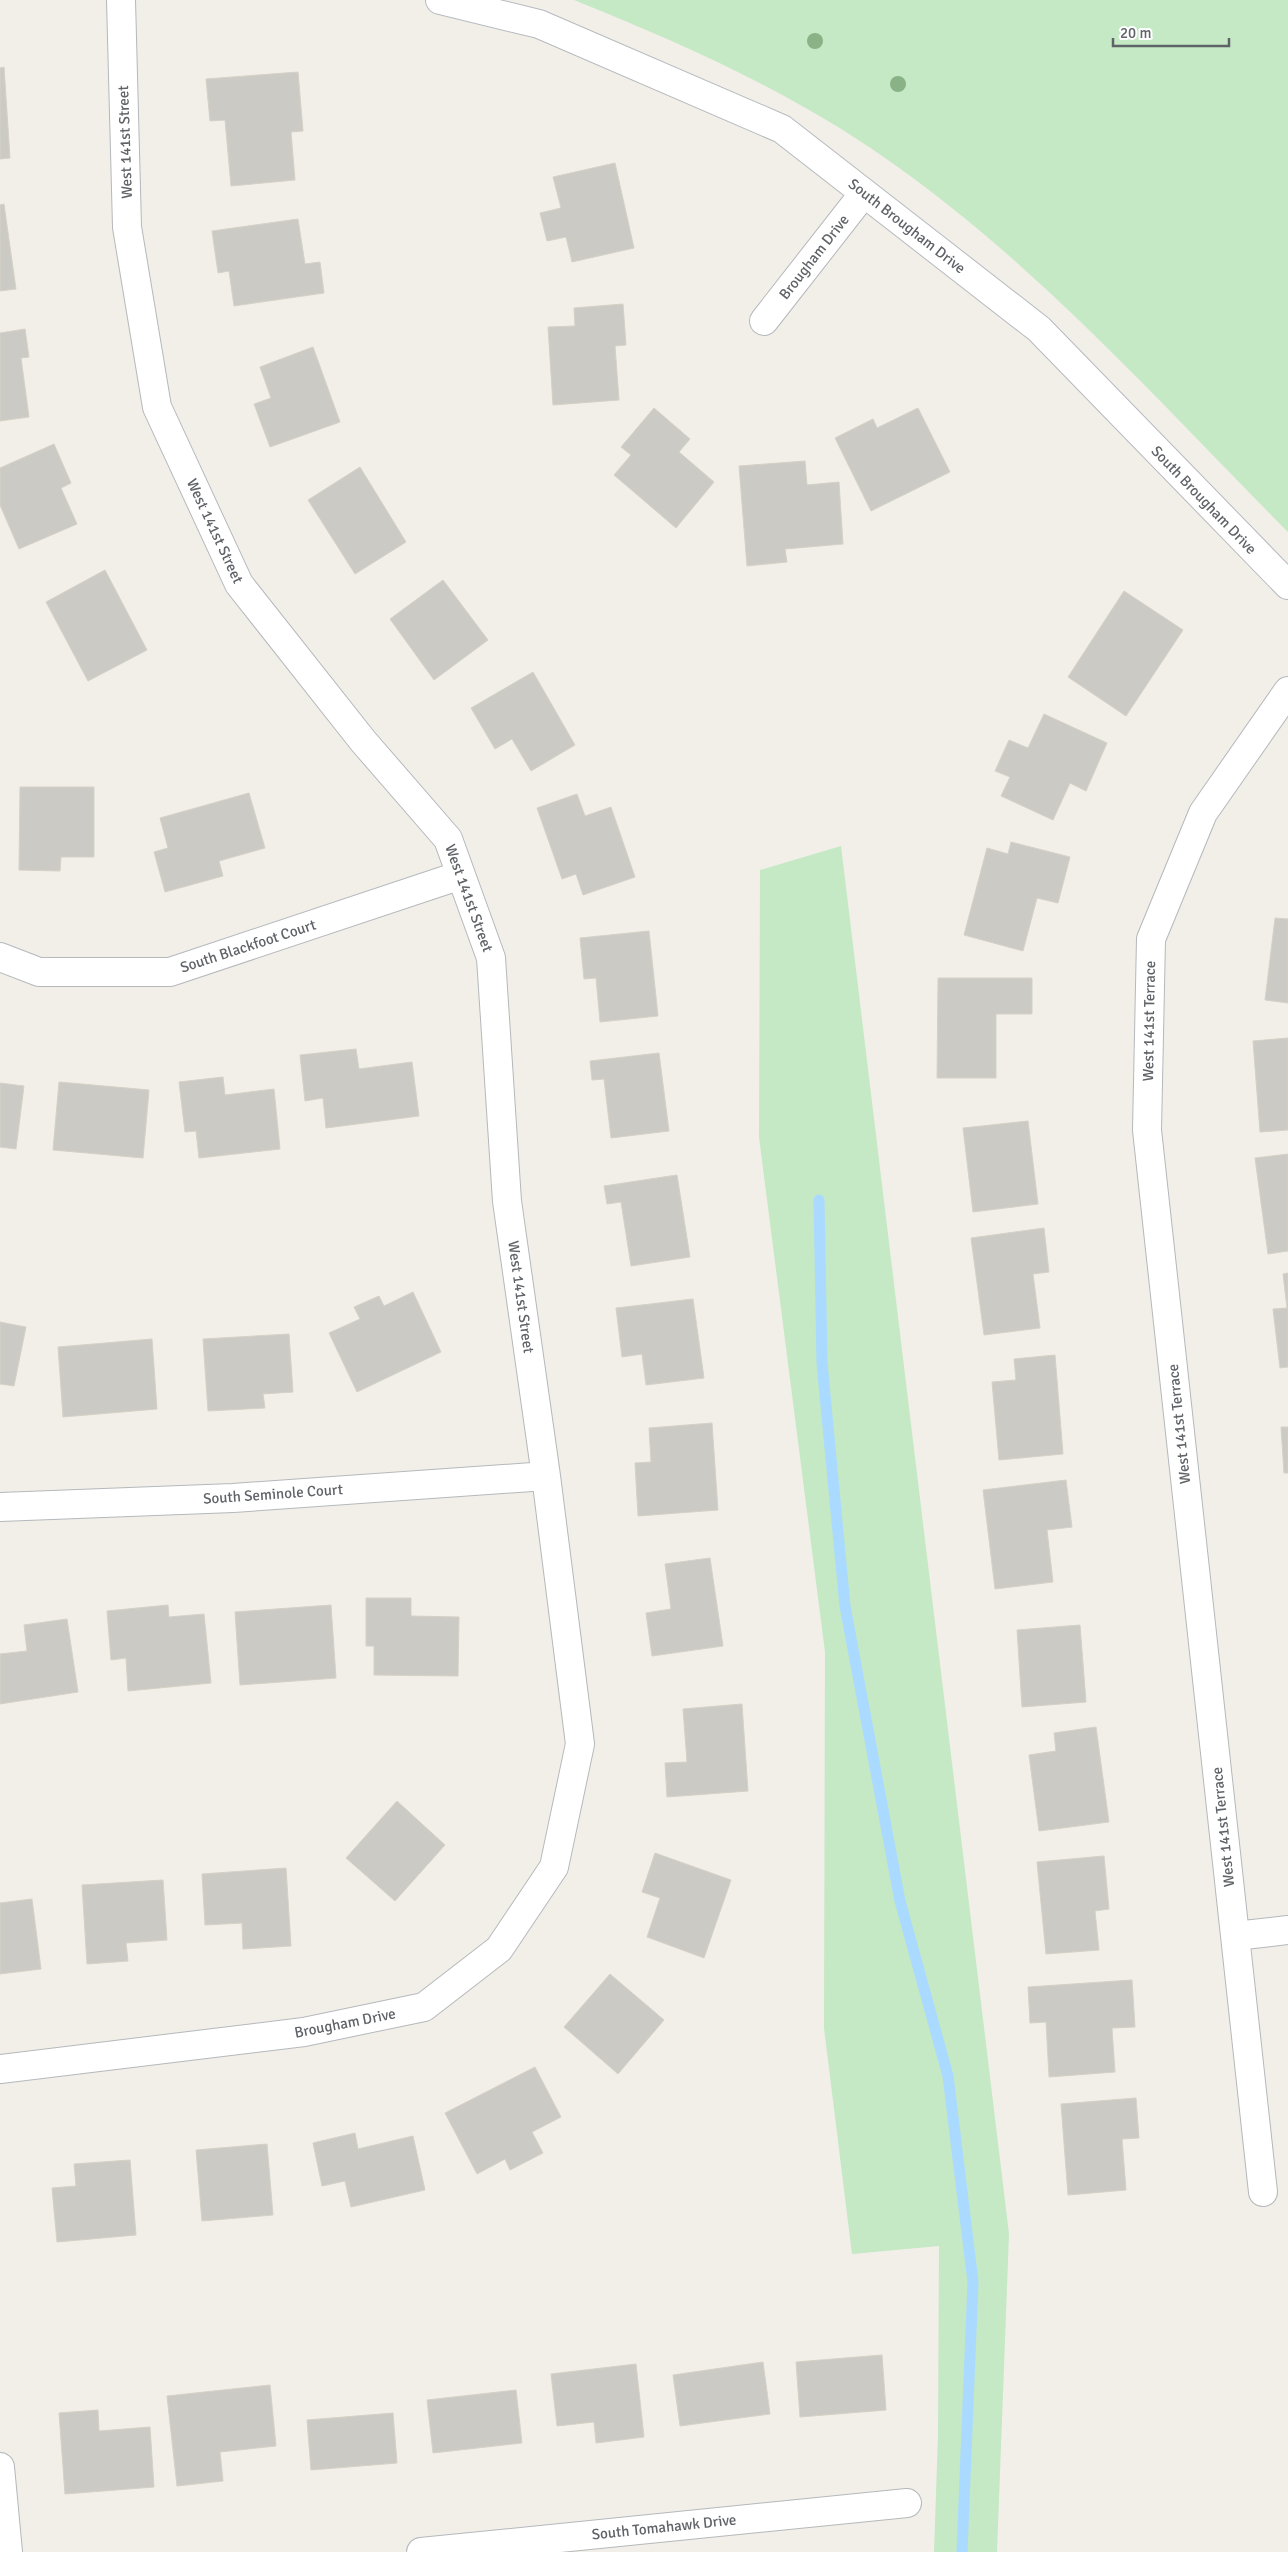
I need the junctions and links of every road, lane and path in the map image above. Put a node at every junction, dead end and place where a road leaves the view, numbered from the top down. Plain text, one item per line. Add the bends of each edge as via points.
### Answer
1 (121, 0) edge
2 (440, 0) edge
3 (864, 193) junction
4 (764, 321) dead end
5 (1288, 585) edge
6 (1288, 691) edge
7 (461, 875) junction
8 (0, 957) edge
9 (546, 1476) junction
10 (0, 1507) edge
11 (570, 1794) joint
12 (1288, 1930) edge
13 (1235, 1936) junction
14 (0, 2070) edge
15 (1263, 2192) dead end
16 (0, 2467) edge
17 (907, 2502) dead end
18 (8, 2552) edge
19 (421, 2552) edge

1 - 7 street, West 141st Street via 127,227 157,407 239,584 363,741 448,839
2 - 3 street, South Brougham Drive via 539,24 782,129
3 - 4 street, Brougham Drive
3 - 5 street, South Brougham Drive via 1039,329
6 - 13 street, West 141st Terrace via 1202,814 1150,939 1147,1130
7 - 8 street, South Blackfoot Court via 170,972 39,972
7 - 9 street, West 141st Street via 491,958 507,1201
9 - 10 street, South Seminole Court via 232,1498
9 - 11 street, West 141st Street via 580,1744
11 - 14 street, Brougham Drive via 554,1867 499,1949 424,2007 304,2032
12 - 13 street
13 - 15 street, West 141st Terrace
16 - 18 street
17 - 19 street, South Tomahawk Drive

